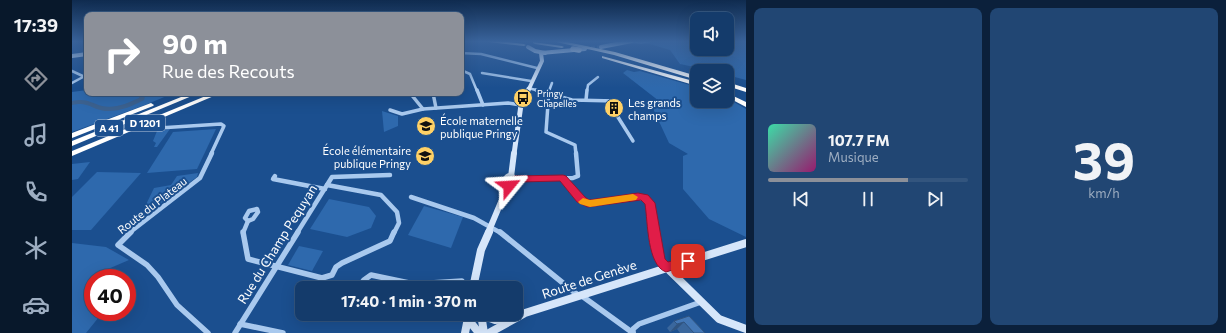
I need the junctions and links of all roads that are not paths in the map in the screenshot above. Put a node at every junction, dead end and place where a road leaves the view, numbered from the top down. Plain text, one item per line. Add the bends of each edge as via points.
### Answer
1 (491, 57) edge
2 (542, 57) edge
3 (607, 57) edge
4 (624, 57) edge
5 (634, 57) edge
6 (537, 68) junction
7 (72, 71) edge
8 (464, 72) edge
9 (482, 73) dead end
10 (690, 74) edge
11 (690, 74) edge
12 (84, 77) edge
13 (84, 77) edge
14 (598, 77) dead end
15 (531, 81) junction
16 (690, 82) edge
17 (72, 83) edge
18 (552, 83) dead end
19 (734, 86) edge
20 (528, 88) junction
21 (734, 89) edge
22 (746, 90) edge
23 (548, 93) junction
24 (746, 93) edge
25 (175, 96) edge
26 (176, 96) edge
27 (189, 96) edge
28 (207, 96) edge
29 (211, 96) edge
30 (413, 96) edge
31 (434, 96) edge
32 (734, 99) edge
33 (586, 100) junction
34 (483, 105) junction
35 (520, 105) junction
36 (746, 105) edge
37 (436, 108) junction
38 (424, 109) junction
39 (390, 110) dead end
40 (159, 128) dead end
41 (72, 136) edge
42 (72, 139) edge
43 (633, 142) dead end
44 (72, 144) edge
45 (72, 153) edge
46 (390, 175) dead end
47 (275, 176) dead end
48 (563, 178) junction
49 (512, 180) junction
50 (326, 187) junction
51 (411, 197) dead end
52 (248, 221) dead end
53 (491, 226) junction
54 (746, 242) edge
55 (277, 266) junction
56 (666, 267) junction
57 (363, 281) edge
58 (400, 281) edge
59 (475, 281) edge
60 (581, 296) junction
61 (701, 302) junction
62 (523, 316) edge
63 (468, 321) edge
64 (470, 321) edge
65 (483, 321) edge
66 (510, 321) edge
67 (240, 324) junction
68 (746, 330) edge
69 (208, 333) edge
70 (235, 333) edge
71 (283, 333) edge
72 (465, 333) edge
73 (478, 333) edge
74 (484, 333) edge
75 (489, 333) edge
76 (633, 333) edge

1 - 6 street
2 - 6 street
3 - 16 highway
4 - 11 highway
5 - 10 highway
6 - 15 street
7 - 12 street
8 - 34 street via 471,75
9 - 15 street
13 - 17 street
14 - 33 street via 588,85
15 - 20 street
18 - 23 street
19 - 22 highway
20 - 23 street
20 - 35 street
21 - 24 highway
23 - 33 street via 568,99
23 - 48 street via 546,132 576,146 578,176
25 - 41 highway
26 - 42 highway, A 41
27 - 44 highway, A 41
28 - 45 highway, D 1201
29 - 45 highway, D 1201
30 - 38 street
31 - 37 street
32 - 36 highway
33 - 43 street via 617,103 619,107 616,114
34 - 35 street
34 - 37 street
35 - 49 street
37 - 38 street
38 - 39 street via 402,114
40 - 69 street, Route du Plateau via 221,124 224,126 200,178 123,238 118,245 147,265 177,304
46 - 50 street, Rue du Champ Pequyan via 334,175
47 - 50 street via 273,179
48 - 49 street
48 - 56 street via 581,200 588,204 638,196 647,199 650,203 658,258
49 - 53 street
50 - 55 street, Rue du Champ Pequyan
50 - 55 street via 381,195 398,215 396,232 387,242 338,265 329,277 322,278
51 - 53 street
52 - 55 street via 243,233 247,257 253,261
53 - 59 street via 481,250
53 - 60 street
54 - 56 street, Route de Genève
55 - 67 street, Rue du Champ Pequyan
56 - 60 street, Route de Genève
56 - 61 street
57 - 58 street via 371,275
60 - 62 street, Route de Genève
60 - 76 street
61 - 68 street via 719,319
61 - 76 street via 639,324 633,329
63 - 72 street
64 - 73 street
65 - 74 street
66 - 75 street, Route de Genève
67 - 70 street, Rue du Champ Pequyan
67 - 71 street

